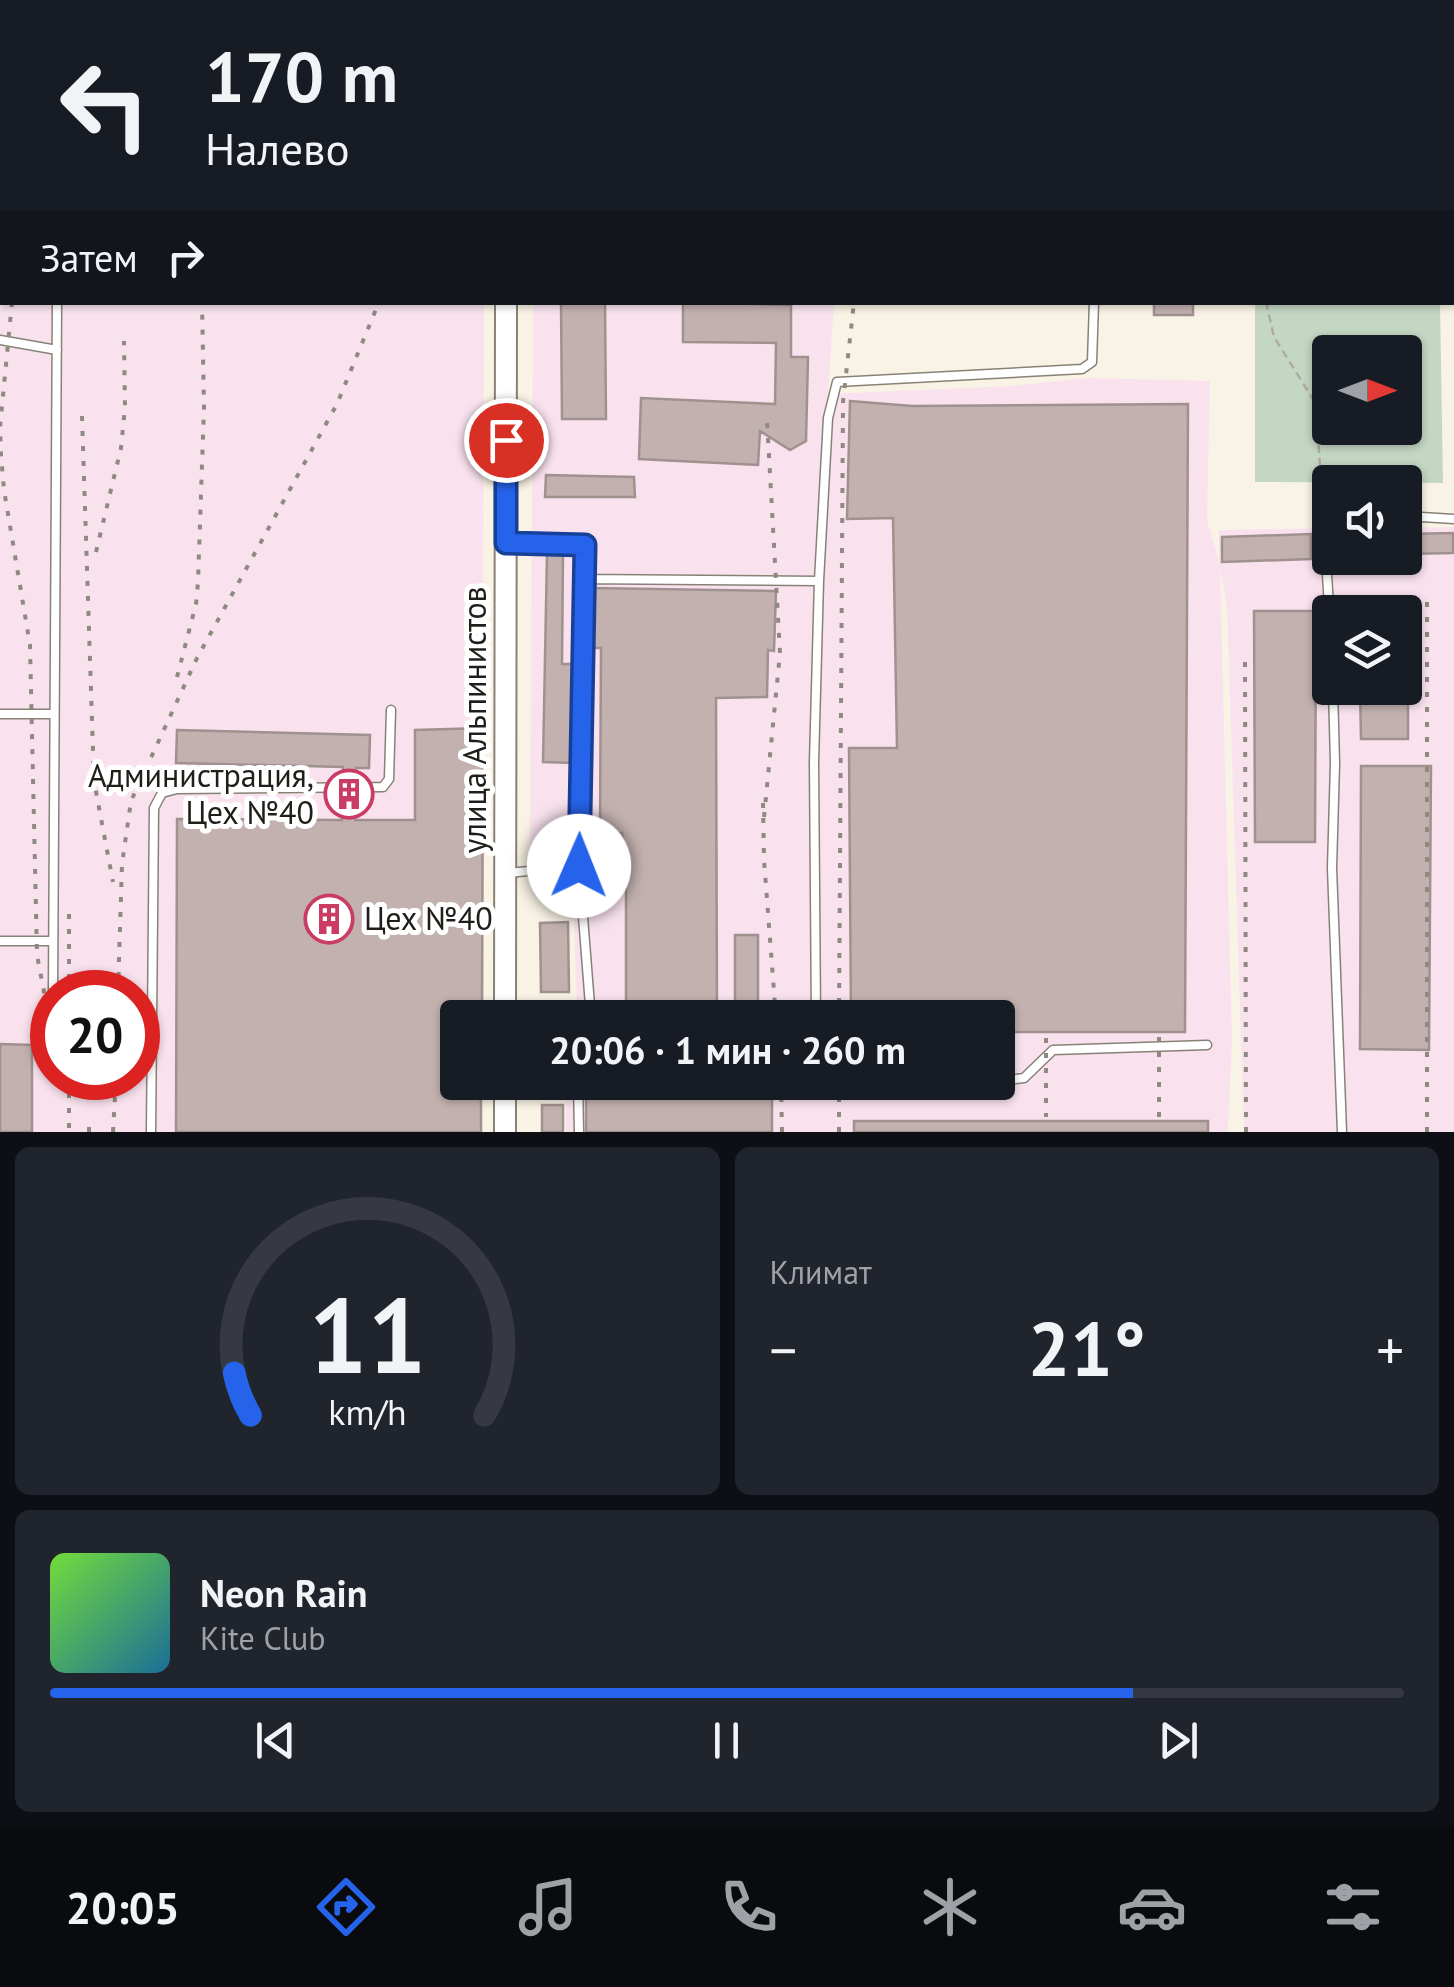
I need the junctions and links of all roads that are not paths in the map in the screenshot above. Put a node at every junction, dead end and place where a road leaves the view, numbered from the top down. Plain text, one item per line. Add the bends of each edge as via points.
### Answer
1 (57, 305) edge
2 (506, 305) edge
3 (1094, 305) edge
4 (0, 340) edge
5 (57, 350) junction
6 (1422, 517) edge
7 (1454, 519) edge
8 (506, 543) junction
9 (582, 579) junction
10 (819, 581) junction
11 (1333, 705) edge
12 (390, 710) dead end
13 (0, 714) edge
14 (53, 714) junction
15 (579, 866) junction
16 (505, 873) junction
17 (0, 941) edge
18 (53, 942) junction
19 (53, 970) edge
20 (505, 1000) edge
21 (590, 1000) edge
22 (816, 1000) edge
23 (1207, 1045) dead end
24 (1015, 1079) edge
25 (505, 1100) edge
26 (578, 1100) edge
27 (151, 1132) edge
28 (505, 1132) edge
29 (579, 1132) edge
30 (1342, 1132) edge

1 - 5 lane
2 - 8 main road, улица Альпинистов
3 - 10 lane via 1092,362 1082,369 837,382 828,418
4 - 5 lane
5 - 14 lane
6 - 7 lane
8 - 9 lane via 585,545
8 - 16 main road, улица Альпинистов
9 - 10 lane
9 - 15 lane
10 - 22 lane
11 - 30 lane
12 - 27 lane via 389,779 383,788 162,793 154,808
13 - 14 lane
14 - 18 lane
15 - 16 lane
15 - 21 lane
16 - 20 main road, улица Альпинистов
17 - 18 lane
18 - 19 lane
23 - 24 lane via 1053,1050
25 - 28 main road
26 - 29 lane

